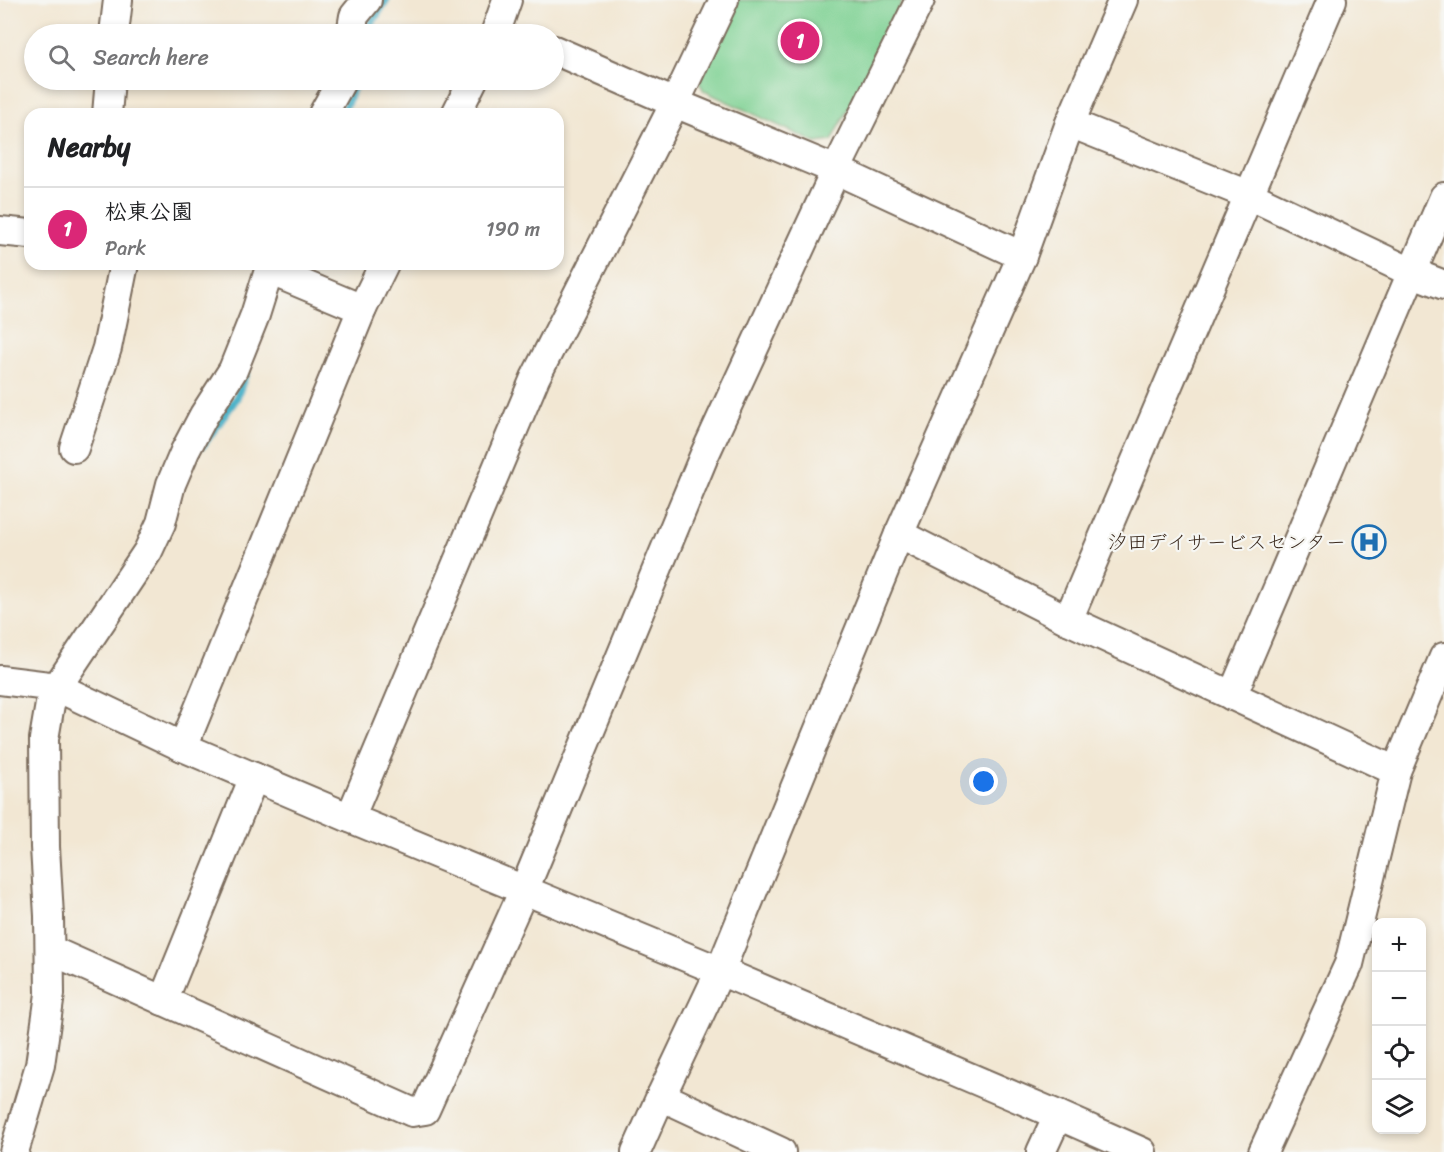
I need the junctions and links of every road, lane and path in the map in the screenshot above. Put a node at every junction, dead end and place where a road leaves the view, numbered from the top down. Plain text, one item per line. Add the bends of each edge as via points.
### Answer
1 (118, 0) edge
2 (366, 0) edge
3 (724, 0) edge
4 (920, 0) edge
5 (1123, 0) edge
6 (1332, 0) edge
7 (115, 24) edge
8 (353, 24) edge
9 (564, 54) edge
10 (109, 90) edge
11 (337, 90) edge
12 (468, 90) edge
13 (675, 103) junction
14 (108, 108) edge
15 (327, 108) edge
16 (459, 108) edge
17 (1070, 123) junction
18 (836, 170) junction
19 (1249, 195) junction
20 (1444, 197) edge
21 (0, 231) edge
22 (24, 233) edge
23 (1022, 256) junction
24 (123, 270) edge
25 (269, 270) edge
26 (279, 270) edge
27 (381, 270) edge
28 (1413, 273) junction
29 (1444, 285) edge
30 (362, 309) junction
31 (74, 448) dead end
32 (899, 534) junction
33 (1068, 620) junction
34 (1444, 657) edge
35 (0, 680) edge
36 (57, 687) junction
37 (1232, 696) junction
38 (183, 747) junction
39 (1396, 771) junction
40 (254, 777) junction
41 (350, 818) junction
42 (524, 890) junction
43 (50, 950) junction
44 (720, 971) junction
45 (163, 1001) junction
46 (661, 1096) junction
47 (1058, 1115) junction
48 (14, 1152) edge
49 (636, 1152) edge
50 (781, 1152) edge
51 (1041, 1152) edge
52 (1142, 1152) edge
53 (1263, 1152) edge

1 - 7 street
2 - 8 street
3 - 13 street
4 - 18 street
5 - 17 street
6 - 19 street
9 - 13 street
10 - 14 street
11 - 15 street
12 - 16 street
13 - 18 street
13 - 41 street via 535,378
17 - 19 street
17 - 23 street
18 - 23 street
18 - 42 street via 704,456
19 - 28 street
19 - 33 street
20 - 28 street
21 - 22 street
23 - 32 street
24 - 31 street via 107,348
25 - 36 street via 233,370 185,451 148,551
26 - 30 street
27 - 30 street
28 - 29 street
28 - 37 street
30 - 38 street
32 - 33 street
32 - 44 street
33 - 37 street
34 - 39 street
35 - 36 street
36 - 38 street
36 - 43 street via 44,739
37 - 39 street
38 - 40 street
39 - 53 street via 1349,964
40 - 41 street
40 - 45 street
41 - 42 street
42 - 44 street
42 - 45 street via 425,1110 412,1112
43 - 45 street
43 - 48 street via 50,994 40,1065
44 - 46 street
44 - 47 street
46 - 49 street
46 - 50 street
47 - 51 street
47 - 52 street

